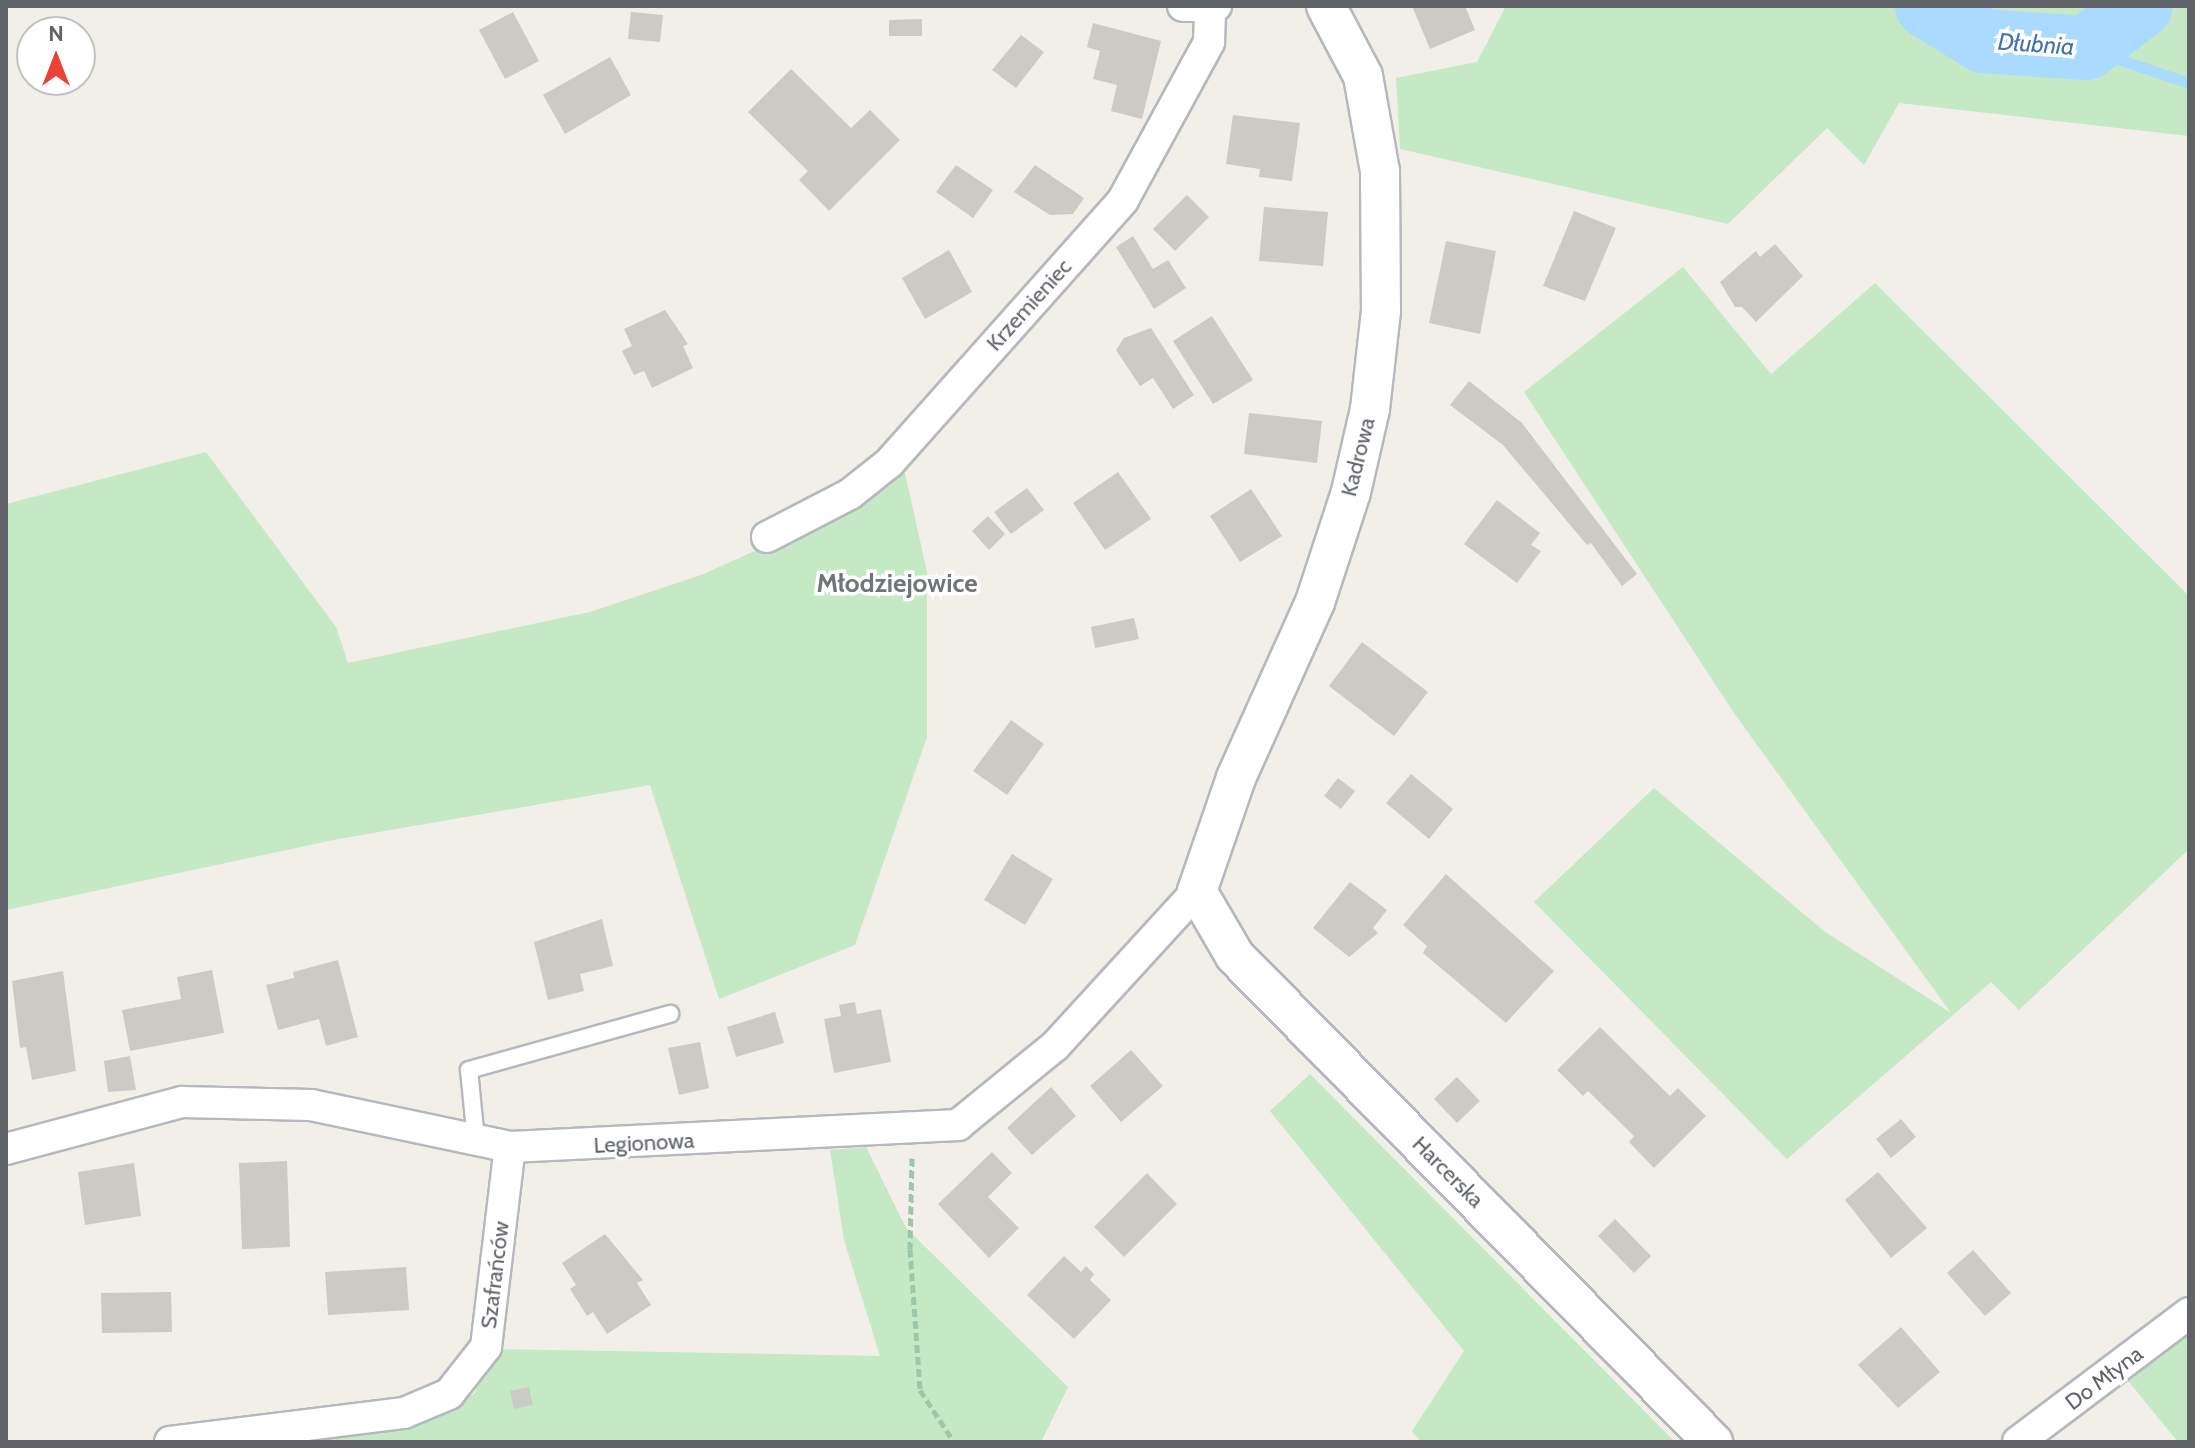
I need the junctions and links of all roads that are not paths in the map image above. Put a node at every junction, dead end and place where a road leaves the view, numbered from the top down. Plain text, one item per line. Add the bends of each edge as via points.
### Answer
1 (1326, 6) edge
2 (1203, 7) edge
3 (767, 537) dead end
4 (1197, 891) junction
5 (670, 1014) dead end
6 (476, 1140) junction
7 (510, 1147) junction
8 (6, 1149) edge
9 (2189, 1313) edge
10 (170, 1442) edge
11 (1713, 1442) edge
12 (2018, 1442) edge

1 - 4 street, Kadrowa via 1363,76 1380,171 1381,311 1370,409 1351,492 1315,602 1236,778
2 - 3 street, Krzemieniec via 1209,42 1123,200 889,463 850,494
4 - 7 street, Legionowa via 1055,1046 958,1125
4 - 11 street, Harcerska via 1235,956
5 - 6 lane via 469,1070
6 - 7 street, Legionowa
6 - 8 street, Legionowa via 311,1105 182,1102
7 - 10 street, Szafrańców via 486,1347 449,1394 404,1413
9 - 12 street, Do Młyna

